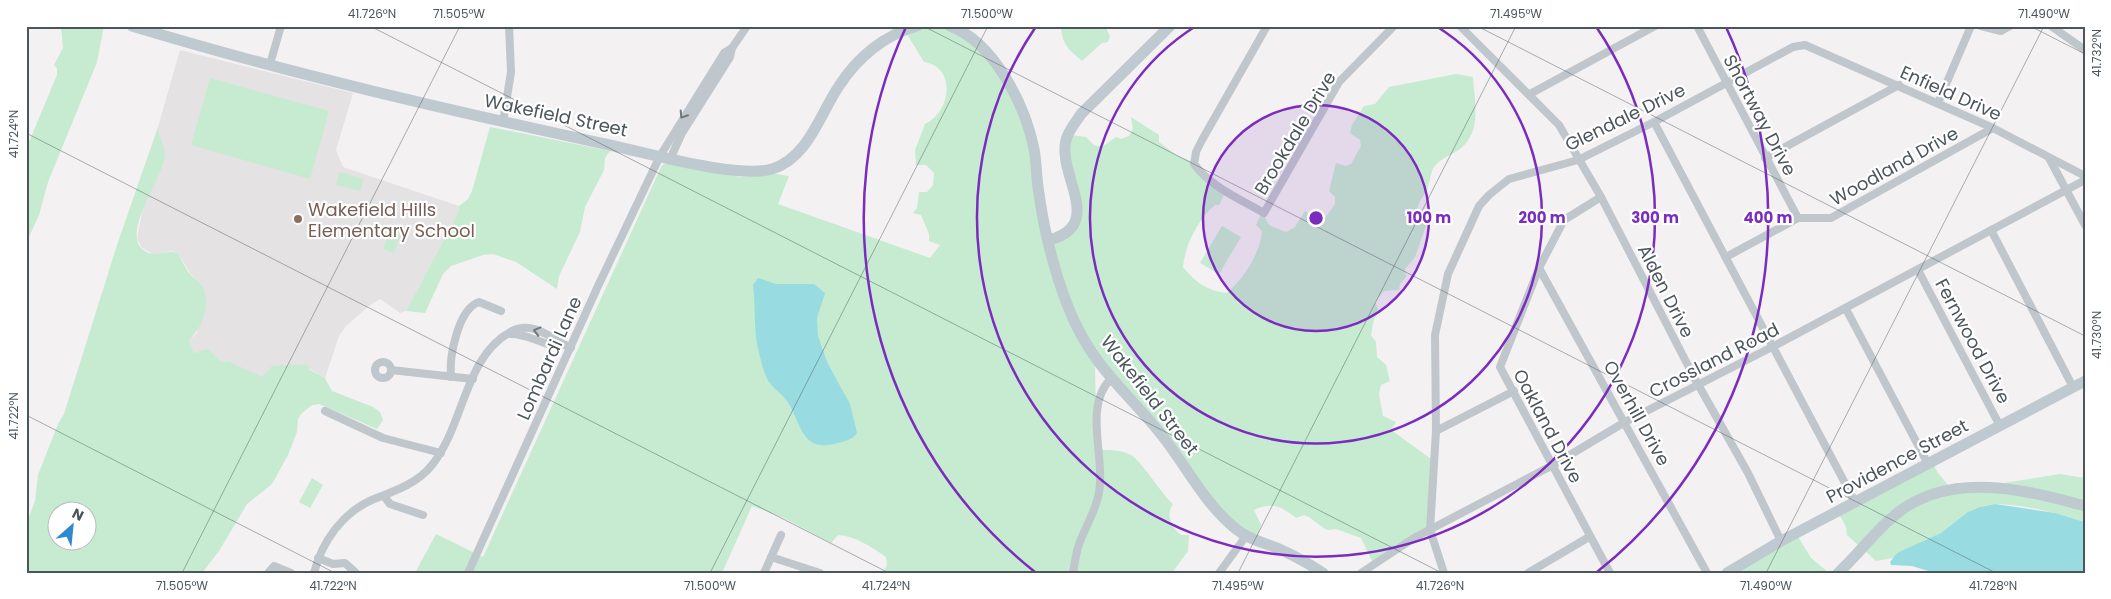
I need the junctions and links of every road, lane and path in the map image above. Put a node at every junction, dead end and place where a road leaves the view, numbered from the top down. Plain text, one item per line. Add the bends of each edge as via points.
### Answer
1 (132, 26) edge
2 (281, 26) edge
3 (509, 26) edge
4 (747, 26) edge
5 (917, 26) edge
6 (950, 26) edge
7 (1170, 26) edge
8 (1267, 26) edge
9 (1394, 26) edge
10 (1460, 26) edge
11 (1654, 26) edge
12 (1697, 26) edge
13 (1971, 26) edge
14 (1981, 26) edge
15 (2010, 26) edge
16 (2051, 26) edge
17 (1802, 45) joint
18 (2085, 50) edge
19 (270, 64) junction
20 (1726, 82) junction
21 (1899, 85) junction
22 (1530, 94) junction
23 (1938, 103) junction
24 (503, 122) junction
25 (1654, 122) junction
26 (1994, 128) junction
27 (665, 156) junction
28 (2049, 157) junction
29 (1765, 158) junction
30 (1578, 160) junction
31 (2085, 178) edge
32 (2067, 190) junction
33 (1601, 197) junction
34 (1798, 218) junction
35 (2085, 225) edge
36 (1991, 230) junction
37 (1049, 240) junction
38 (1726, 257) junction
39 (1539, 268) junction
40 (1918, 270) junction
41 (1846, 309) junction
42 (501, 311) dead end
43 (568, 346) junction
44 (1774, 346) junction
45 (391, 370) dead end
46 (451, 376) junction
47 (1112, 378) junction
48 (473, 379) junction
49 (2085, 381) edge
50 (1699, 385) junction
51 (2073, 388) junction
52 (1514, 392) junction
53 (325, 412) dead end
54 (1625, 422) junction
55 (2000, 426) junction
56 (1436, 431) junction
57 (441, 453) junction
58 (1553, 464) junction
59 (1928, 464) junction
60 (384, 496) junction
61 (1855, 502) junction
62 (2085, 506) edge
63 (423, 515) dead end
64 (1430, 530) junction
65 (781, 535) dead end
66 (1246, 536) junction
67 (1589, 537) junction
68 (1781, 541) junction
69 (771, 557) junction
70 (318, 558) junction
71 (333, 564) junction
72 (268, 573) edge
73 (291, 573) edge
74 (314, 573) edge
75 (330, 573) edge
76 (356, 573) edge
77 (468, 573) edge
78 (764, 573) edge
79 (820, 573) edge
80 (1073, 573) edge
81 (1219, 573) edge
82 (1323, 573) edge
83 (1362, 573) edge
84 (1444, 573) edge
85 (1528, 573) edge
86 (1610, 573) edge
87 (1707, 573) edge
88 (1727, 573) edge
89 (1838, 573) edge

1 - 19 street, Wakefield Street
2 - 19 street
3 - 24 street via 511,72
4 - 27 street, Lombardi Lane via 732,48 724,53
5 - 27 street, Wakefield Street via 882,41 856,65 839,85 805,143 783,164 770,170 748,172
6 - 37 street, Wakefield Street via 966,32 977,42 996,63 1012,90 1034,149 1038,195
7 - 37 street via 1074,124 1066,141 1066,160 1076,195 1077,216 1071,229
8 - 9 street, Brookdale Drive via 1202,140 1194,164 1222,190 1264,213 1339,82
10 - 22 street, Alden Drive
11 - 22 street
12 - 20 street, Shortway Drive
13 - 23 street
14 - 15 street via 2001,32
16 - 18 street
17 - 20 street, Glendale Drive
17 - 21 street, Enfield Drive
19 - 24 street, Wakefield Street
20 - 25 street, Glendale Drive
20 - 29 street, Shortway Drive
21 - 23 street, Enfield Drive
21 - 29 street
22 - 30 street, Alden Drive via 1559,125
23 - 26 street, Enfield Drive
24 - 27 street, Wakefield Street
25 - 30 street, Glendale Drive
25 - 38 street
26 - 28 street, Enfield Drive
26 - 34 street, Woodland Drive via 1831,218
27 - 43 street, Lombardi Lane
28 - 31 street, Enfield Drive
28 - 32 street
29 - 34 street, Shortway Drive
30 - 33 street, Alden Drive
30 - 56 street, Glendale Drive via 1509,178 1479,206 1453,259 1437,317 1434,344
31 - 32 street, Crossland Road
32 - 35 street
32 - 36 street, Crossland Road
33 - 39 street, Oakland Drive via 1564,220
33 - 50 street, Alden Drive
34 - 38 street, Woodland Drive
36 - 40 street, Crossland Road
36 - 51 street
37 - 47 street, Wakefield Street via 1070,312 1083,339
38 - 44 street
39 - 52 street, Oakland Drive via 1500,367
39 - 54 street, Overhill Drive
40 - 41 street, Crossland Road
40 - 55 street, Fernwood Drive
41 - 44 street, Crossland Road
41 - 59 street
42 - 46 street via 480,302 469,310 453,347
43 - 48 street via 557,338 532,329 516,329 488,348
43 - 77 street, Lombardi Lane
44 - 50 street, Crossland Road
44 - 61 street
45 - 46 street
46 - 48 street
47 - 66 street, Wakefield Street via 1173,450 1206,500
47 - 80 street via 1100,392 1098,408 1098,494 1080,541
48 - 57 street
49 - 51 street, Providence Street
50 - 54 street, Crossland Road
50 - 68 street, Alden Drive
51 - 55 street, Providence Street
52 - 56 street
52 - 58 street, Oakland Drive
53 - 57 street via 382,438
54 - 58 street, Crossland Road
54 - 87 street, Overhill Drive
55 - 59 street, Providence Street
56 - 64 street, Glendale Drive
57 - 60 street via 421,476
58 - 64 street, Crossland Road
58 - 67 street, Oakland Drive
59 - 61 street, Providence Street
60 - 63 street via 390,504
60 - 70 street via 370,501 344,519 328,538
61 - 68 street, Providence Street
62 - 89 street via 2003,488 1971,487 1943,492 1901,510
64 - 83 street, Crossland Road
64 - 84 street, Glendale Drive
65 - 69 street
66 - 81 street
66 - 82 street, Wakefield Street via 1295,556
67 - 85 street
67 - 86 street, Oakland Drive
68 - 88 street, Providence Street
69 - 78 street
69 - 79 street
70 - 71 street
70 - 74 street
71 - 75 street
71 - 76 street via 345,563
72 - 73 street via 274,566

